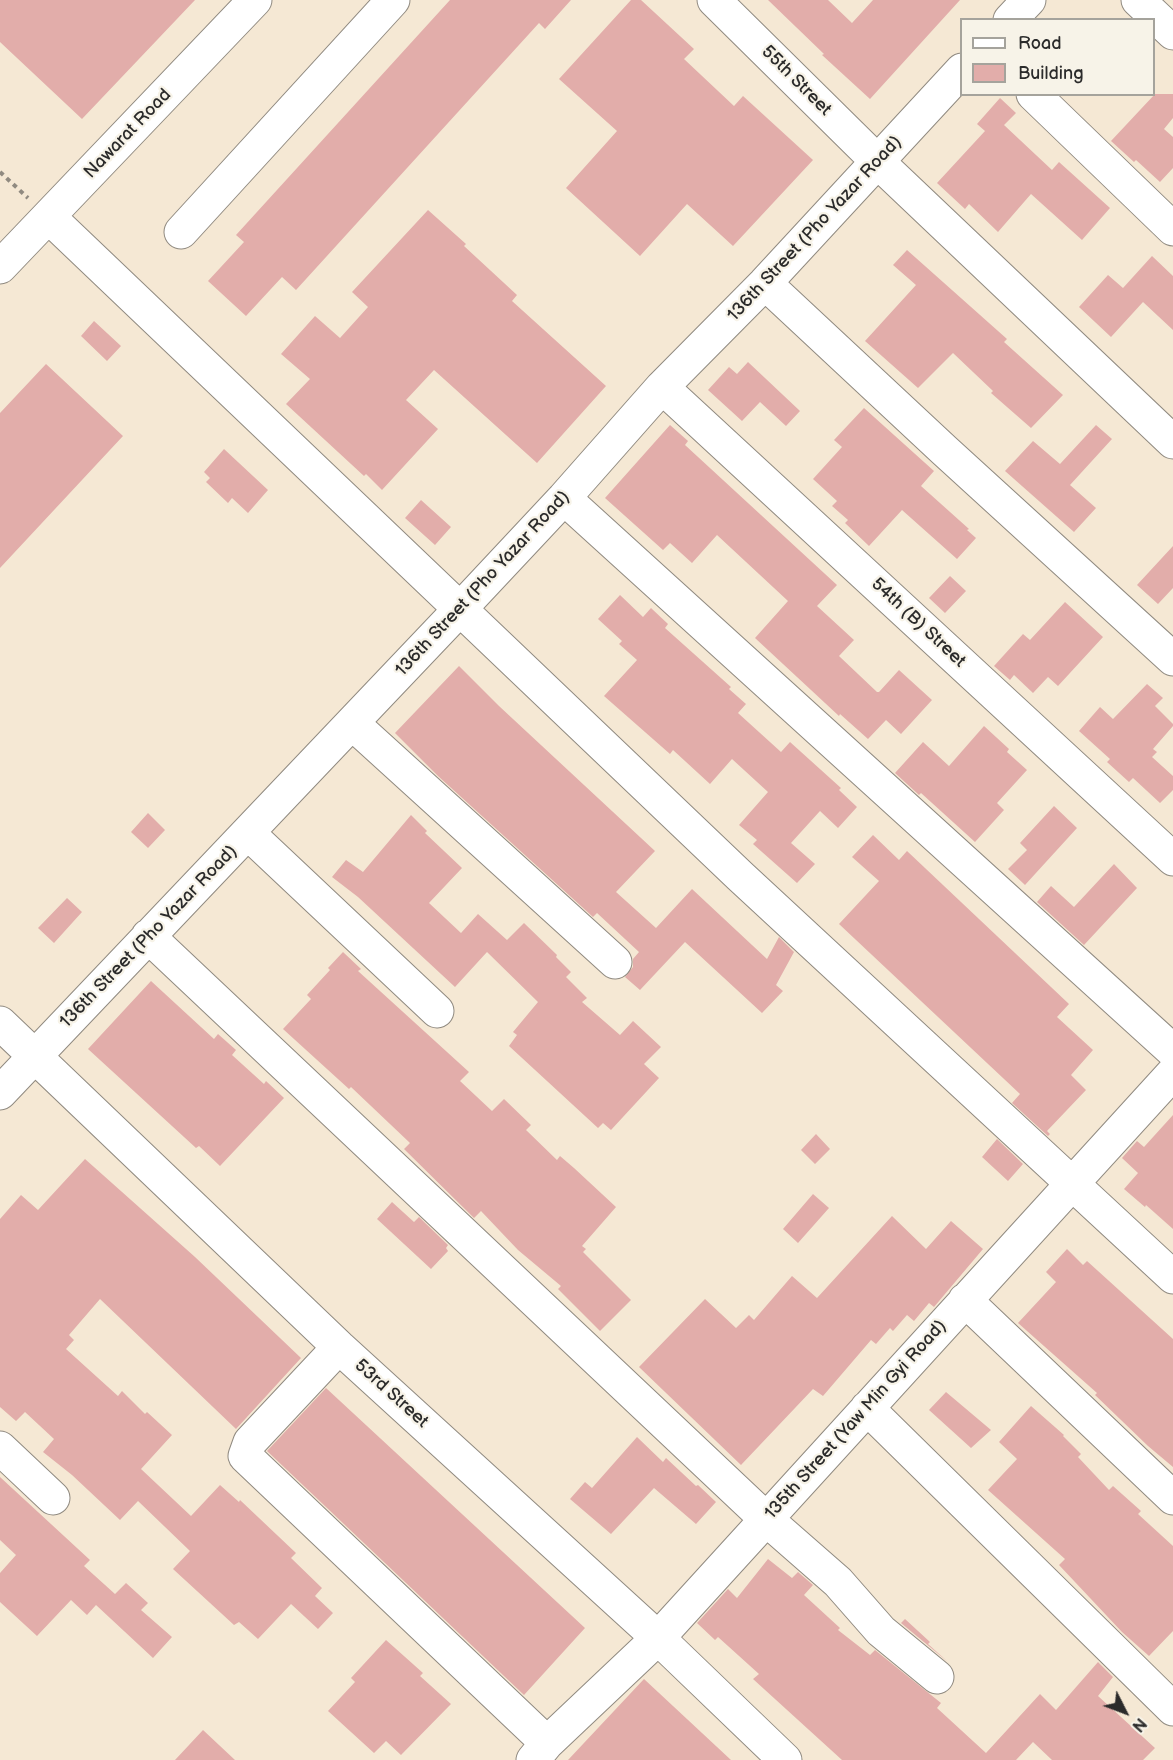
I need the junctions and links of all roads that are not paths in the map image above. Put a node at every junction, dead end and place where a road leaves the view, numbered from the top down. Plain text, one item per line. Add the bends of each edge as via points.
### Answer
1 (255, 0) edge
2 (393, 0) edge
3 (714, 0) edge
4 (1029, 0) edge
5 (1138, 0) edge
6 (1012, 18) edge
7 (1173, 33) edge
8 (960, 72) edge
9 (1035, 96) edge
10 (878, 162) junction
11 (49, 217) junction
12 (1173, 229) edge
13 (181, 232) dead end
14 (0, 267) edge
15 (765, 283) junction
16 (662, 387) junction
17 (1173, 442) edge
18 (564, 498) junction
19 (461, 608) junction
20 (1173, 659) edge
21 (352, 723) junction
22 (248, 833) junction
23 (1173, 859) edge
24 (148, 936) junction
25 (615, 962) dead end
26 (436, 1011) dead end
27 (0, 1023) edge
28 (1173, 1051) edge
29 (35, 1057) junction
30 (1173, 1073) edge
31 (0, 1093) edge
32 (1073, 1184) junction
33 (1173, 1277) edge
34 (965, 1300) junction
35 (339, 1347) junction
36 (867, 1408) junction
37 (0, 1448) edge
38 (53, 1498) dead end
39 (1173, 1498) edge
40 (766, 1519) junction
41 (657, 1638) junction
42 (937, 1677) dead end
43 (1173, 1709) edge
44 (540, 1751) edge
45 (785, 1760) edge

1 - 11 street, Nawarat Road
2 - 13 street
3 - 10 street, 55th Street
4 - 6 street
5 - 7 street
8 - 10 street, 136th Street (Pho Yazar Road)
9 - 12 street
10 - 15 street, 136th Street (Pho Yazar Road)
10 - 17 street, 55th Street
11 - 14 street, Nawarat Road
11 - 19 street
15 - 16 street, 136th Street (Pho Yazar Road)
15 - 20 street
16 - 18 street, 136th Street (Pho Yazar Road)
16 - 23 street, 54th (B) Street
18 - 19 street, 136th Street (Pho Yazar Road)
18 - 28 street
19 - 21 street, 136th Street (Pho Yazar Road)
19 - 32 street via 740,876
21 - 22 street, 136th Street (Pho Yazar Road)
21 - 25 street
22 - 24 street, 136th Street (Pho Yazar Road)
22 - 26 street
24 - 29 street, 136th Street (Pho Yazar Road)
24 - 40 street
27 - 29 street, 53rd Street
29 - 31 street, 136th Street (Pho Yazar Road)
29 - 35 street, 53rd Street
30 - 32 street, 135th Street (Yaw Min Gyi Road)
32 - 33 street
32 - 34 street, 135th Street (Yaw Min Gyi Road)
34 - 36 street, 135th Street (Yaw Min Gyi Road)
34 - 39 street
35 - 41 street, 53rd Street
35 - 44 street via 250,1442 245,1456
36 - 40 street, 135th Street (Yaw Min Gyi Road)
36 - 43 street
37 - 38 street
40 - 41 street, 135th Street (Yaw Min Gyi Road)
40 - 42 street via 838,1582 881,1631
41 - 44 street, 135th Street (Yaw Min Gyi Road)
41 - 45 street, 53rd Street

